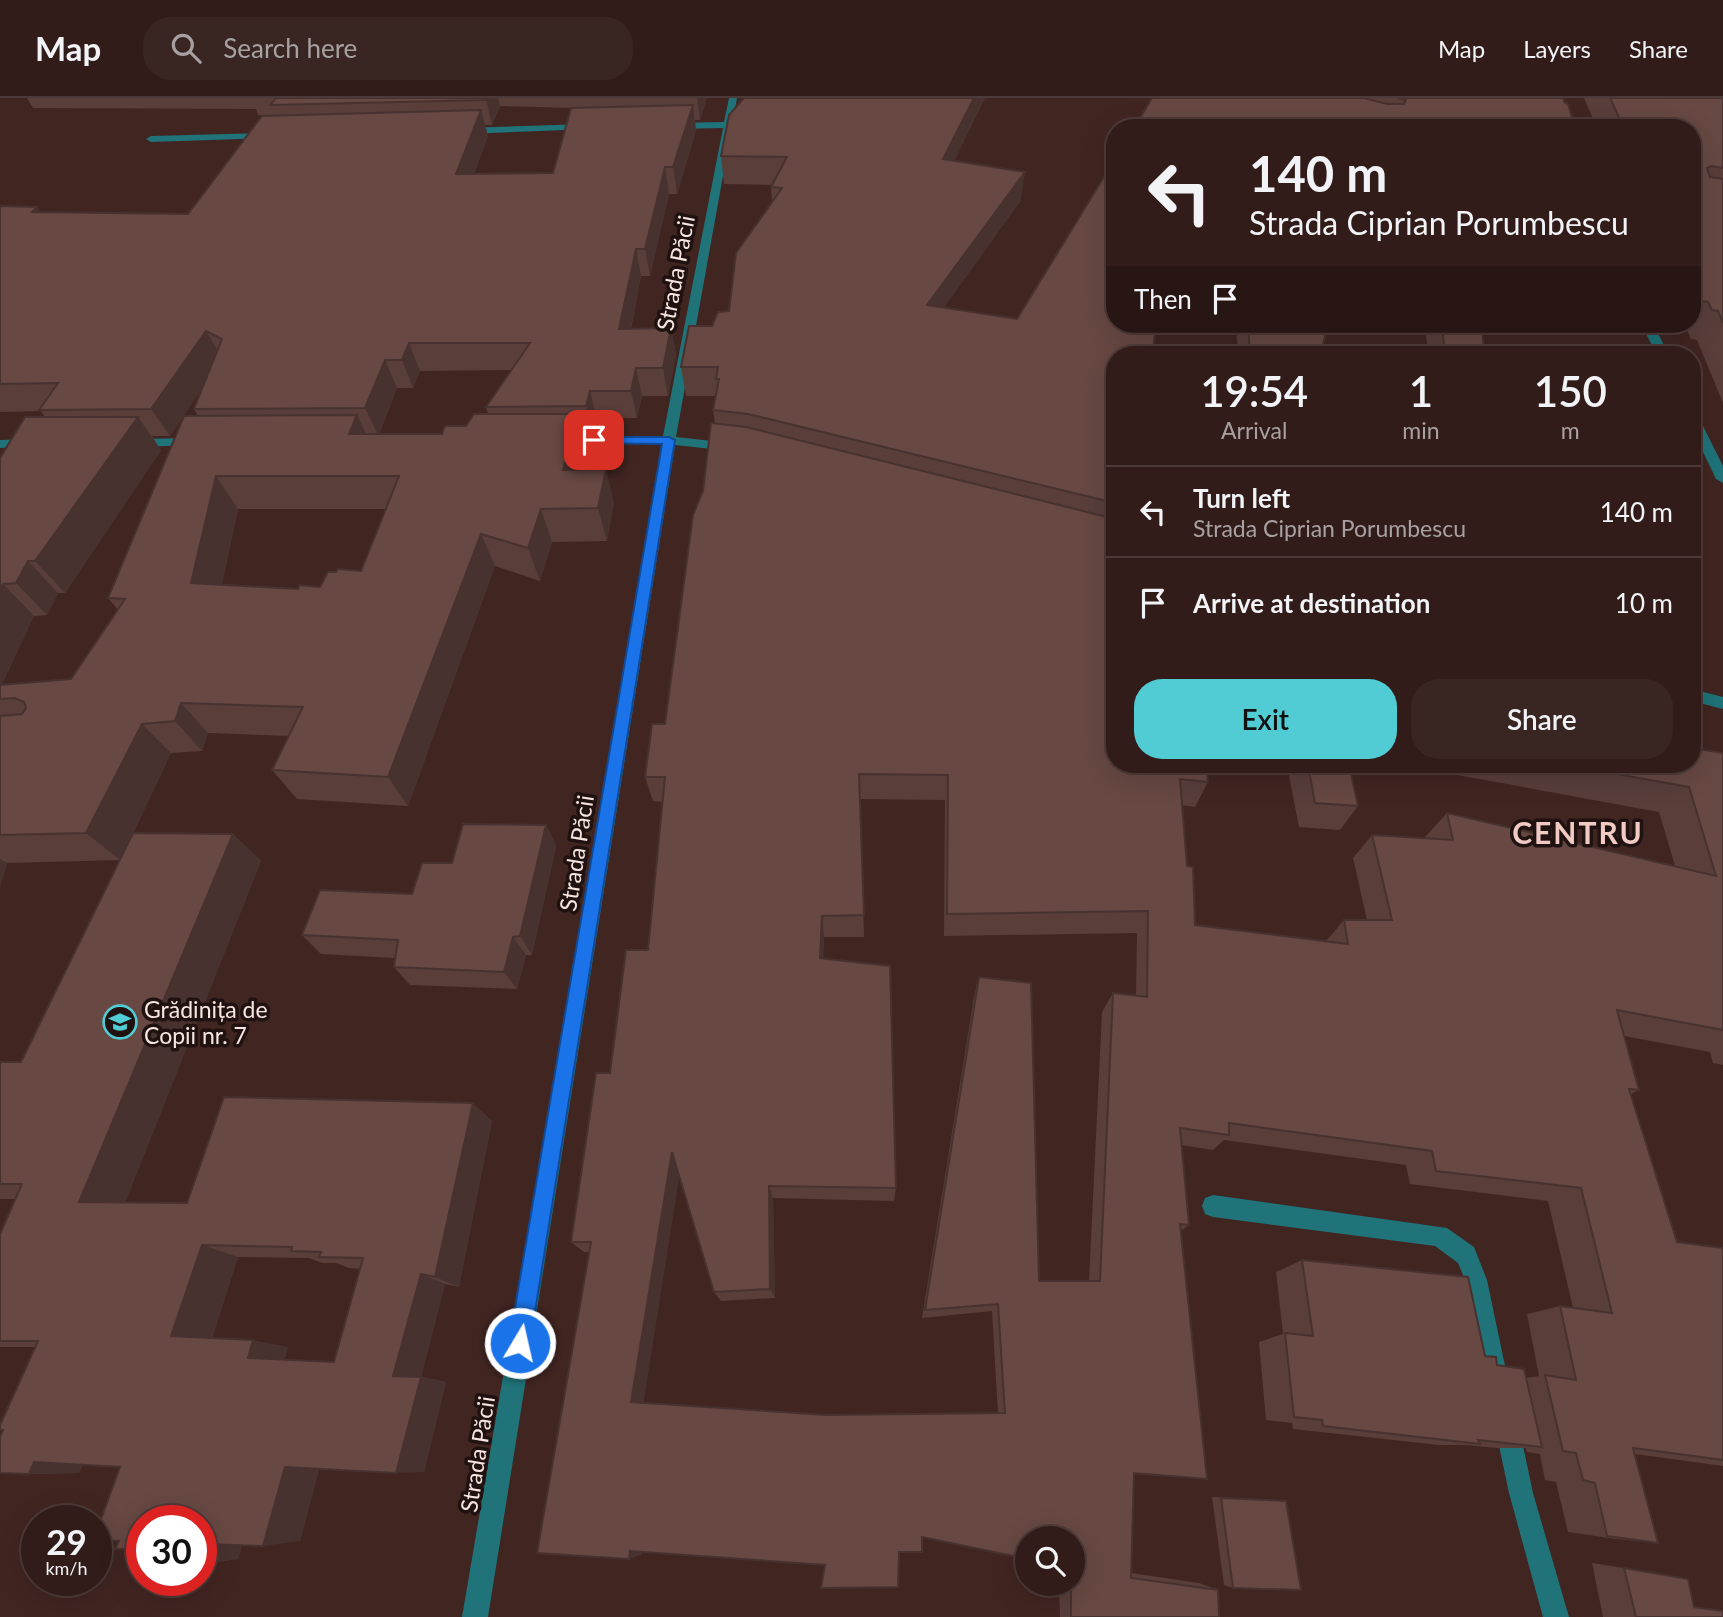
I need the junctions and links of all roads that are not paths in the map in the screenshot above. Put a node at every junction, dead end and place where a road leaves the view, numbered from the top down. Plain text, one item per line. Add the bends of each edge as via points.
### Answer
1 (733, 98) edge
2 (728, 125) junction
3 (663, 126) edge
4 (596, 127) edge
5 (457, 131) edge
6 (276, 135) edge
7 (151, 139) dead end
8 (1701, 434) edge
9 (549, 440) edge
10 (669, 440) junction
11 (204, 442) edge
12 (0, 443) edge
13 (124, 443) edge
14 (41, 449) edge
15 (750, 449) edge
16 (1723, 479) edge
17 (1701, 697) edge
18 (1723, 703) edge
19 (1213, 1206) dead end
20 (474, 1617) edge
21 (1556, 1617) edge

1 - 2 street, Strada Păcii
2 - 3 street
2 - 10 street, Strada Păcii
4 - 5 street
6 - 7 street
8 - 16 street
9 - 10 street
10 - 15 street
10 - 20 street, Strada Păcii
11 - 13 street
12 - 14 street
17 - 18 street
19 - 21 street via 1439,1236 1466,1255 1476,1280 1521,1493

